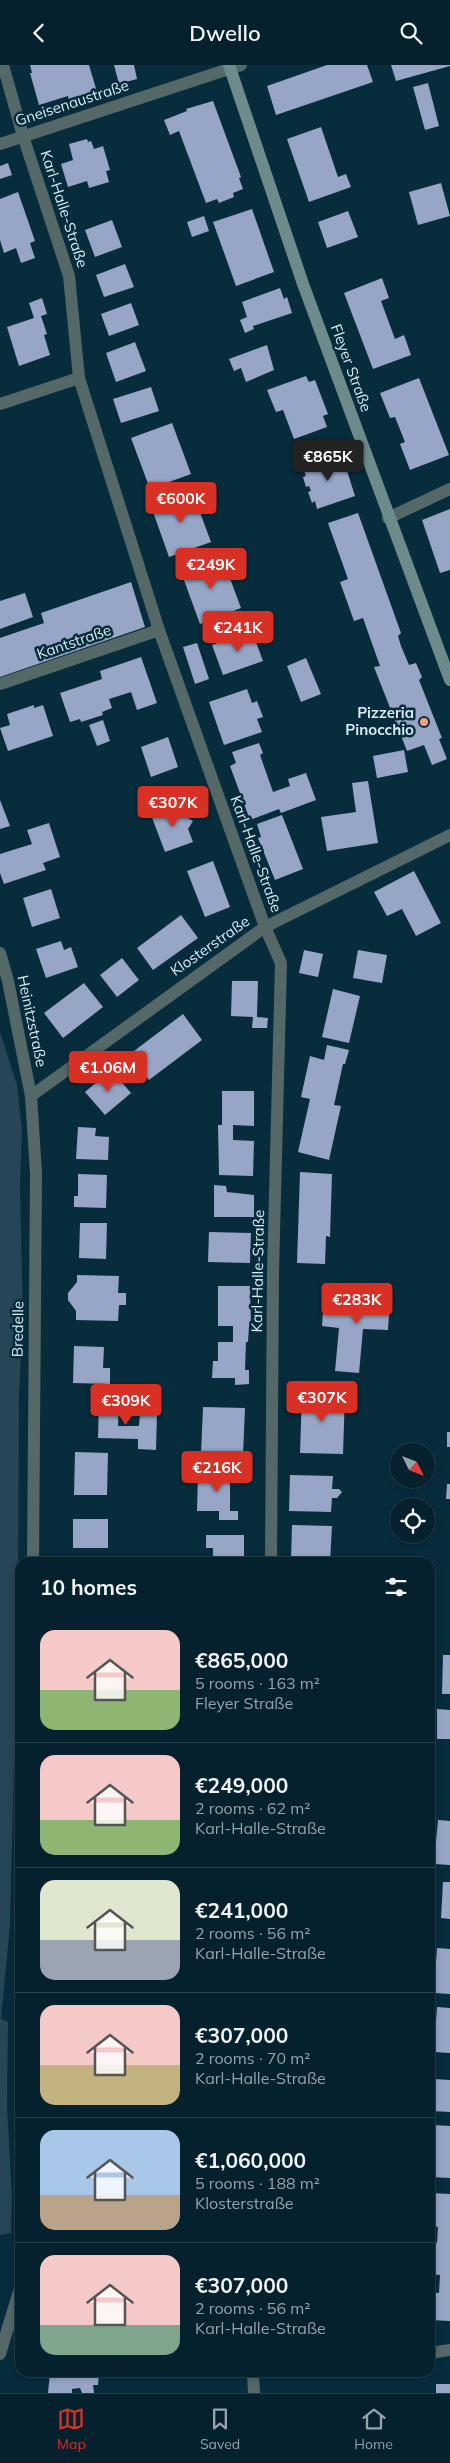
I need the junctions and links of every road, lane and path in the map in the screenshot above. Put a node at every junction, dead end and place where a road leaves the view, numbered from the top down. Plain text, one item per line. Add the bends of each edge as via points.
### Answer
1 (3, 65) edge
2 (233, 66) edge
3 (23, 136) junction
4 (0, 144) edge
5 (78, 378) junction
6 (0, 404) edge
7 (450, 489) edge
8 (388, 518) junction
9 (159, 630) junction
10 (450, 680) edge
11 (0, 684) edge
12 (450, 835) edge
13 (265, 927) junction
14 (0, 953) edge
15 (31, 1096) junction
16 (33, 1557) edge
17 (271, 1557) edge
18 (15, 2304) edge
19 (450, 2350) edge
20 (435, 2352) edge
21 (0, 2354) edge
22 (256, 2377) edge
23 (254, 2393) edge

1 - 3 street, Karl-Halle-Straße
2 - 3 street, Gneisenaustraße
2 - 8 street, Fleyer Straße via 303,284
3 - 4 street, Gneisenaustraße
3 - 5 street, Karl-Halle-Straße via 69,276
5 - 6 street
5 - 9 street, Karl-Halle-Straße
7 - 8 street
8 - 10 street, Fleyer Straße
9 - 11 street, Kantstraße
9 - 13 street, Karl-Halle-Straße
12 - 13 street, Klosterstraße
13 - 15 street, Klosterstraße
13 - 17 street, Karl-Halle-Straße via 281,963 273,1272
14 - 15 street, Heinitzstraße
15 - 16 street, Bredelle via 36,1173
18 - 21 street
19 - 20 street
22 - 23 street

